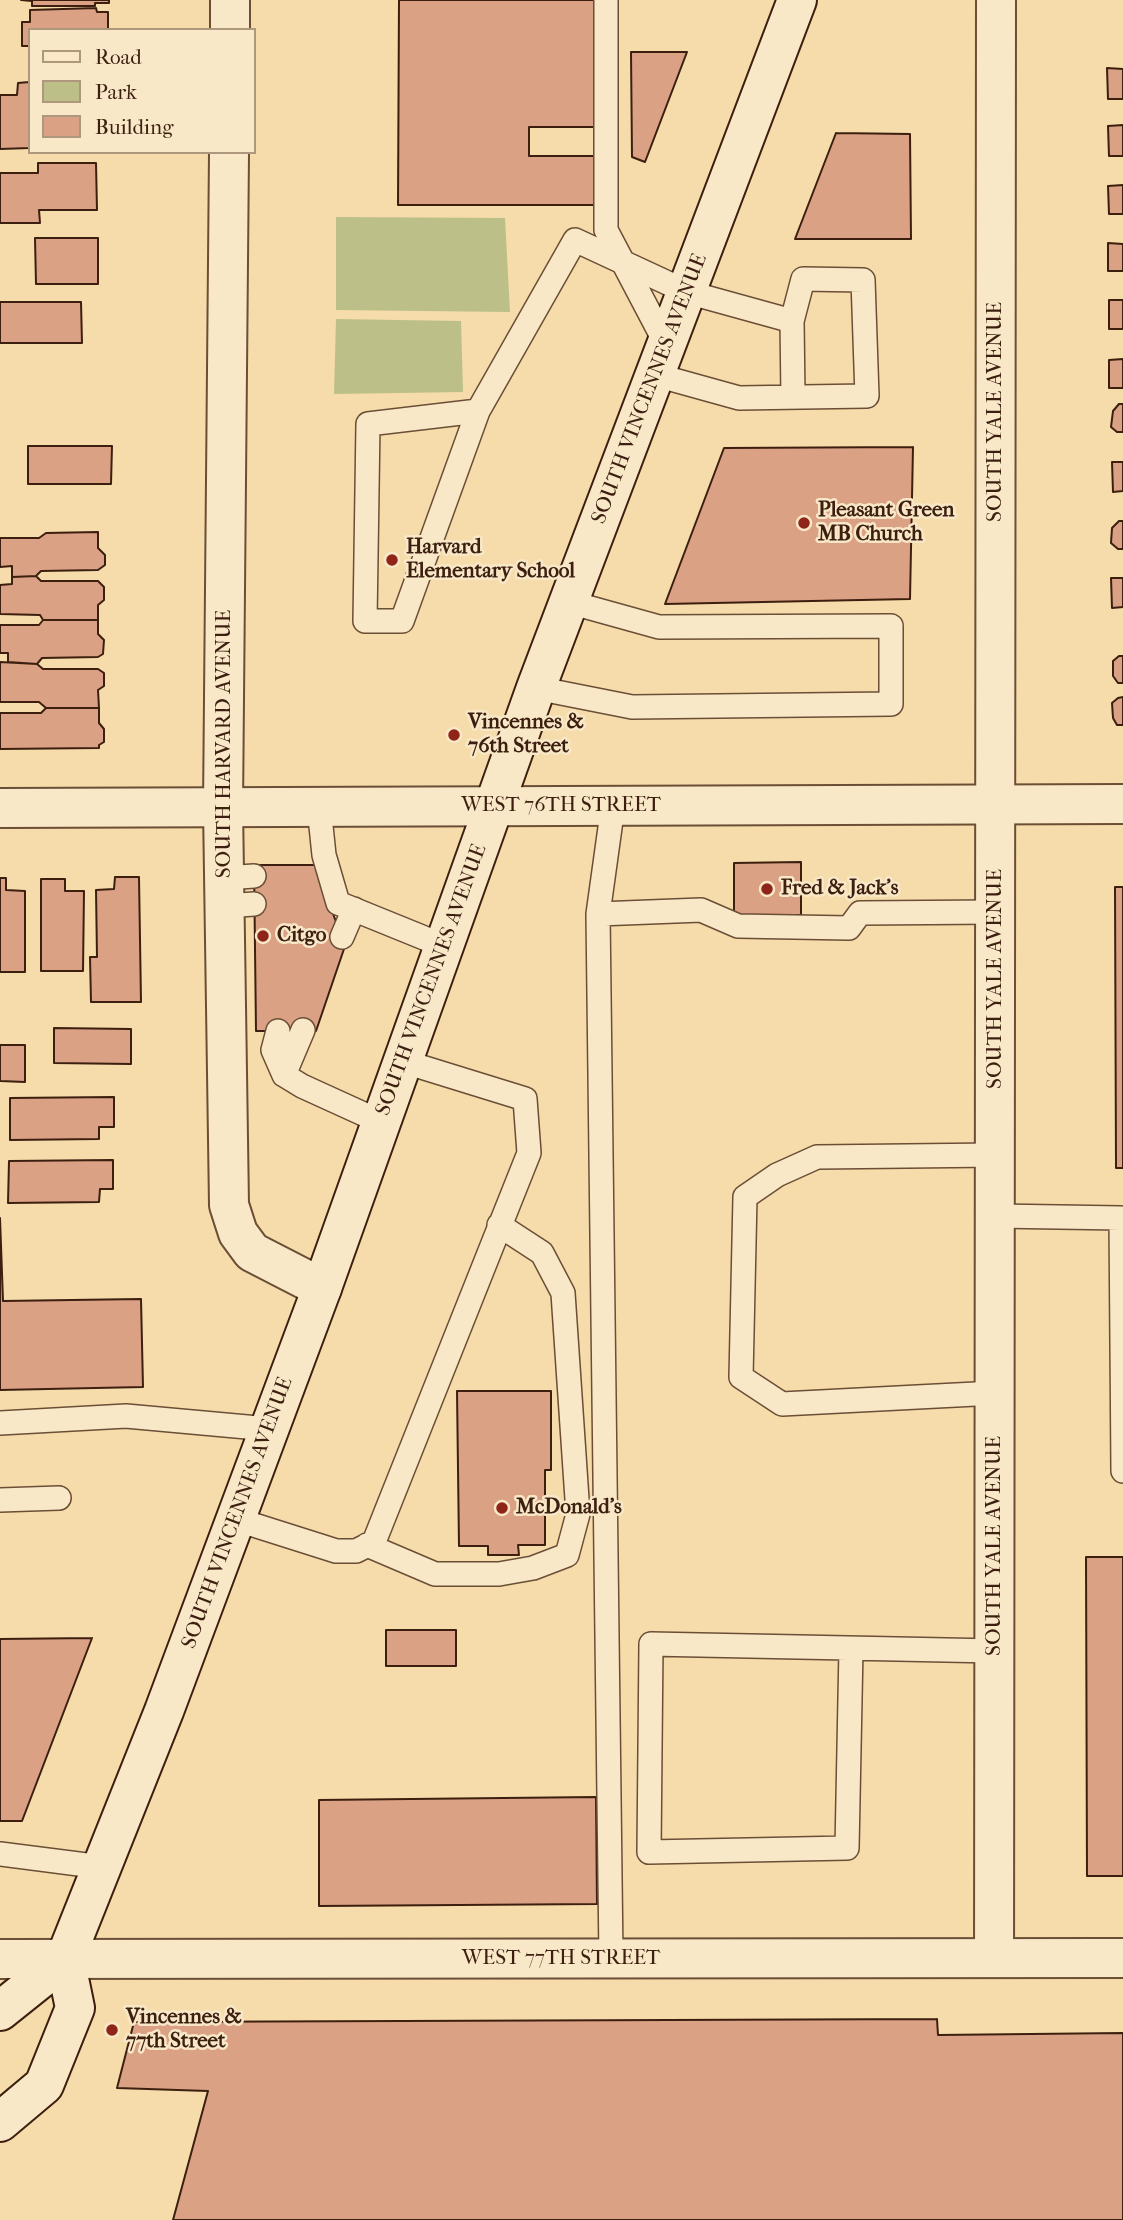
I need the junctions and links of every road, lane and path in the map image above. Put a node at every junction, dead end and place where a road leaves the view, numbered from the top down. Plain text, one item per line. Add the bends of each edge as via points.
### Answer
1 (230, 0) edge
2 (606, 0) edge
3 (797, 0) edge
4 (996, 0) edge
5 (230, 28) edge
6 (229, 154) edge
7 (623, 262) junction
8 (687, 292) junction
9 (792, 321) junction
10 (661, 360) junction
11 (793, 397) junction
12 (478, 411) junction
13 (569, 602) junction
14 (536, 688) junction
15 (1123, 804) edge
16 (996, 805) junction
17 (613, 806) junction
18 (223, 807) junction
19 (319, 807) junction
20 (494, 807) junction
21 (0, 808) edge
22 (340, 905) junction
23 (996, 912) junction
24 (598, 914) junction
25 (342, 937) dead end
26 (444, 946) junction
27 (278, 1031) dead end
28 (303, 1031) dead end
29 (402, 1061) junction
30 (285, 1075) junction
31 (381, 1122) junction
32 (996, 1154) junction
33 (996, 1216) junction
34 (499, 1225) junction
35 (322, 1288) junction
36 (1123, 1364) edge
37 (995, 1393) junction
38 (0, 1423) edge
39 (269, 1429) junction
40 (1123, 1471) edge
41 (59, 1498) dead end
42 (0, 1500) edge
43 (235, 1519) junction
44 (373, 1536) junction
45 (850, 1648) junction
46 (995, 1651) junction
47 (0, 1854) edge
48 (102, 1867) junction
49 (611, 1958) junction
50 (994, 1958) junction
51 (1123, 1958) edge
52 (0, 1959) edge
53 (65, 1959) junction
54 (0, 2011) edge
55 (0, 2122) edge

1 - 5 street
2 - 7 lane via 606,230
3 - 8 street, SOUTH VINCENNES AVENUE
4 - 16 street, SOUTH YALE AVENUE
6 - 18 street, SOUTH HARVARD AVENUE
7 - 8 lane
7 - 10 lane
7 - 12 lane via 575,240
8 - 9 lane
8 - 10 street, SOUTH VINCENNES AVENUE
9 - 11 lane
9 - 11 lane via 803,279 863,280 867,396
10 - 11 lane via 739,398
10 - 13 street, SOUTH VINCENNES AVENUE
12 - 12 lane via 368,424 365,621 402,621
13 - 14 street, SOUTH VINCENNES AVENUE
13 - 14 lane via 659,627 891,626 891,704 632,707
14 - 20 street, SOUTH VINCENNES AVENUE
15 - 16 street, WEST 76TH STREET
16 - 17 street, WEST 76TH STREET
16 - 23 street, SOUTH YALE AVENUE
17 - 20 street, WEST 76TH STREET
17 - 24 lane
18 - 19 street, WEST 76TH STREET
18 - 21 street, WEST 76TH STREET
18 - 35 street, SOUTH HARVARD AVENUE via 239,891 229,1205 238,1233 252,1252
19 - 20 street, WEST 76TH STREET
19 - 22 lane via 324,875
20 - 26 street, SOUTH VINCENNES AVENUE
22 - 25 lane
22 - 26 lane
23 - 24 lane via 860,913 849,928 738,926 701,910
23 - 32 street, SOUTH YALE AVENUE
24 - 49 lane
26 - 29 street, SOUTH VINCENNES AVENUE
27 - 30 lane via 274,1050
28 - 30 lane
29 - 31 street, SOUTH VINCENNES AVENUE
29 - 34 lane via 526,1099 529,1153
30 - 31 lane
31 - 35 street, SOUTH VINCENNES AVENUE
32 - 33 street, SOUTH YALE AVENUE
32 - 37 lane via 817,1157 777,1175 745,1197 741,1377 782,1405
33 - 36 lane via 1121,1218
33 - 37 street, SOUTH YALE AVENUE
34 - 44 lane
34 - 44 lane via 542,1253 563,1293 578,1514 568,1555 499,1574 435,1574
35 - 39 street, SOUTH VINCENNES AVENUE
36 - 40 lane
37 - 46 street, SOUTH YALE AVENUE
38 - 39 lane via 126,1416
39 - 43 street, SOUTH VINCENNES AVENUE
41 - 42 lane
43 - 44 lane via 336,1550 356,1551
43 - 48 street, SOUTH VINCENNES AVENUE
45 - 45 lane via 651,1644 649,1852 847,1848
45 - 46 lane
46 - 50 street, SOUTH YALE AVENUE
47 - 48 lane
48 - 53 street, SOUTH VINCENNES AVENUE
49 - 50 street, WEST 77TH STREET
49 - 53 street, WEST 77TH STREET
50 - 51 street, WEST 77TH STREET
52 - 53 street, WEST 77TH STREET
53 - 54 street, SOUTH VINCENNES AVENUE
53 - 55 street via 75,2008 44,2085

